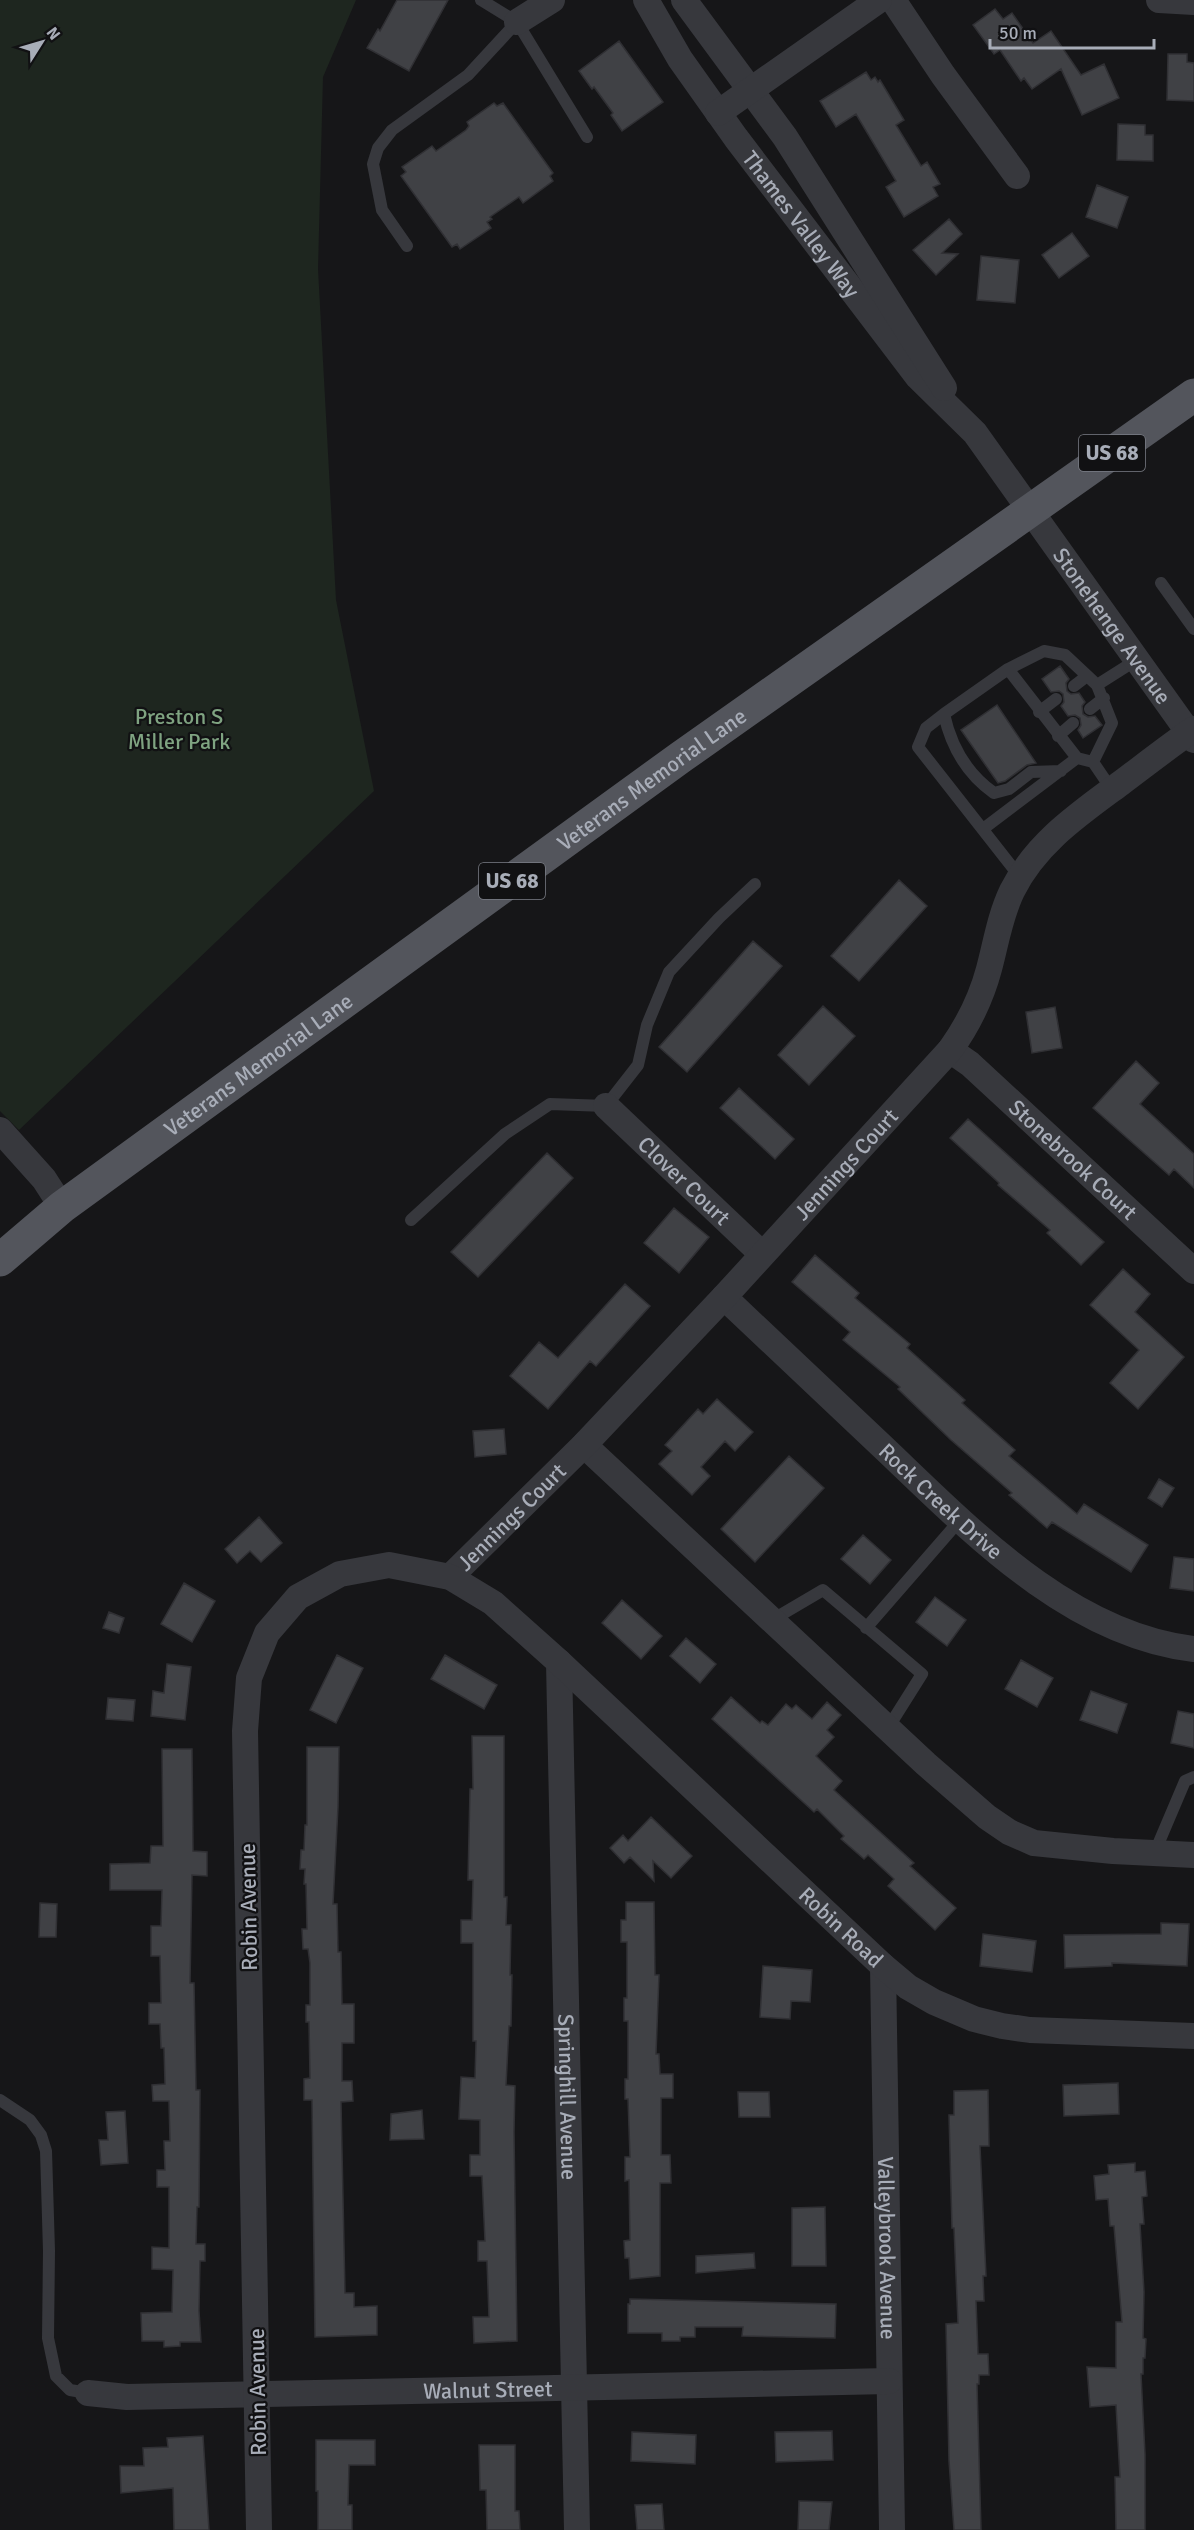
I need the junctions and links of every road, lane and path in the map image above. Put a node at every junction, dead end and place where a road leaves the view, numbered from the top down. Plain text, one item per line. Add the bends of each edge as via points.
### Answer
1 (481, 0) edge
2 (552, 0) edge
3 (646, 0) edge
4 (684, 0) edge
5 (879, 0) edge
6 (893, 0) edge
7 (1159, 0) edge
8 (1194, 2) edge
9 (517, 22) junction
10 (752, 91) junction
11 (718, 112) junction
12 (587, 137) dead end
13 (1017, 176) dead end
14 (407, 246) dead end
15 (1194, 395) edge
16 (975, 433) junction
17 (1030, 511) junction
18 (1161, 583) dead end
19 (1194, 629) edge
20 (1138, 659) junction
21 (1008, 669) junction
22 (1087, 676) junction
23 (1097, 685) junction
24 (1074, 686) dead end
25 (1104, 698) junction
26 (1056, 699) dead end
27 (1090, 709) dead end
28 (1039, 712) junction
29 (944, 714) junction
30 (1073, 723) dead end
31 (1192, 734) edge
32 (1058, 736) junction
33 (1077, 758) junction
34 (1094, 762) junction
35 (1061, 771) junction
36 (1112, 790) junction
37 (982, 829) junction
38 (1020, 877) junction
39 (755, 884) dead end
40 (950, 1050) junction
41 (606, 1106) junction
42 (0, 1130) edge
43 (62, 1207) junction
44 (411, 1220) dead end
45 (762, 1254) junction
46 (0, 1260) edge
47 (1194, 1271) edge
48 (724, 1297) junction
49 (584, 1445) junction
50 (960, 1520) junction
51 (450, 1577) junction
52 (772, 1620) junction
53 (866, 1628) junction
54 (1194, 1649) edge
55 (559, 1662) junction
56 (888, 1728) junction
57 (1194, 1777) edge
58 (1154, 1854) junction
59 (1194, 1855) edge
60 (883, 1966) junction
61 (1194, 2036) edge
62 (0, 2100) edge
63 (889, 2380) junction
64 (574, 2387) junction
65 (88, 2393) joint
66 (257, 2394) junction
67 (259, 2530) edge
68 (577, 2530) edge
69 (892, 2530) edge

1 - 9 lane
2 - 9 street
3 - 11 street, Thames Valley Way via 680,59
4 - 10 street, Thames Valley Way
5 - 10 street
6 - 13 street
7 - 8 street
9 - 12 lane
9 - 14 lane via 474,69 392,130 378,148 373,164 382,210
10 - 11 street
10 - 16 street, Thames Valley Way
11 - 16 street, Thames Valley Way via 912,369
15 - 17 main road, Veterans Memorial Lane / US 68
16 - 17 street, Thames Valley Way
17 - 20 street, Stonehenge Avenue
17 - 43 main road, Veterans Memorial Lane / US 68 via 681,757
18 - 19 lane
20 - 23 lane
20 - 31 street, Stonehenge Avenue
21 - 22 lane via 1044,651 1065,655
21 - 28 lane
21 - 29 lane
22 - 23 lane
22 - 24 lane
23 - 25 lane
25 - 27 lane
25 - 34 lane via 1112,723
26 - 28 lane
28 - 32 lane
29 - 35 lane via 949,736 965,765 994,793 1009,789 1031,772
29 - 37 lane via 926,728 918,747
30 - 32 lane
31 - 36 street, Jennings Court
32 - 33 lane
33 - 34 lane
33 - 35 lane
34 - 36 lane
35 - 37 lane
36 - 38 street, Jennings Court via 1045,843
37 - 38 lane
38 - 40 street, Jennings Court via 1002,918 982,993
39 - 41 lane via 669,972 647,1025 638,1065
40 - 45 street, Jennings Court
40 - 47 street, Stonebrook Court via 970,1064
41 - 44 lane via 550,1104 505,1134
41 - 45 street, Clover Court
42 - 43 street via 44,1179
43 - 46 main road, Veterans Memorial Lane / US 68
45 - 48 street, Jennings Court
48 - 49 street, Jennings Court
48 - 50 street, Rock Creek Drive
49 - 51 street, Jennings Court
49 - 52 street
50 - 53 lane
50 - 54 street, Rock Creek Drive via 1049,1592 1127,1632
51 - 55 street, Robin Avenue via 493,1603
51 - 66 street, Robin Avenue via 389,1565 340,1574 298,1597 267,1633 249,1678 245,1731
52 - 53 lane via 823,1590
52 - 56 street
53 - 56 lane via 922,1674
55 - 60 street, Robin Road
55 - 64 street, Springhill Avenue
56 - 58 street via 966,1799 1009,1832 1034,1843
57 - 58 lane via 1185,1781
58 - 59 street
60 - 61 street, Robin Road via 934,2002 1002,2026
60 - 63 street, Valleybrook Avenue
62 - 65 lane via 30,2120 46,2151 48,2338 56,2376 70,2390
63 - 64 street, Walnut Street
63 - 69 street, Valleybrook Avenue
64 - 66 street, Walnut Street
64 - 68 street, Springhill Avenue
65 - 66 street, Walnut Street via 127,2397
66 - 67 street, Robin Avenue

